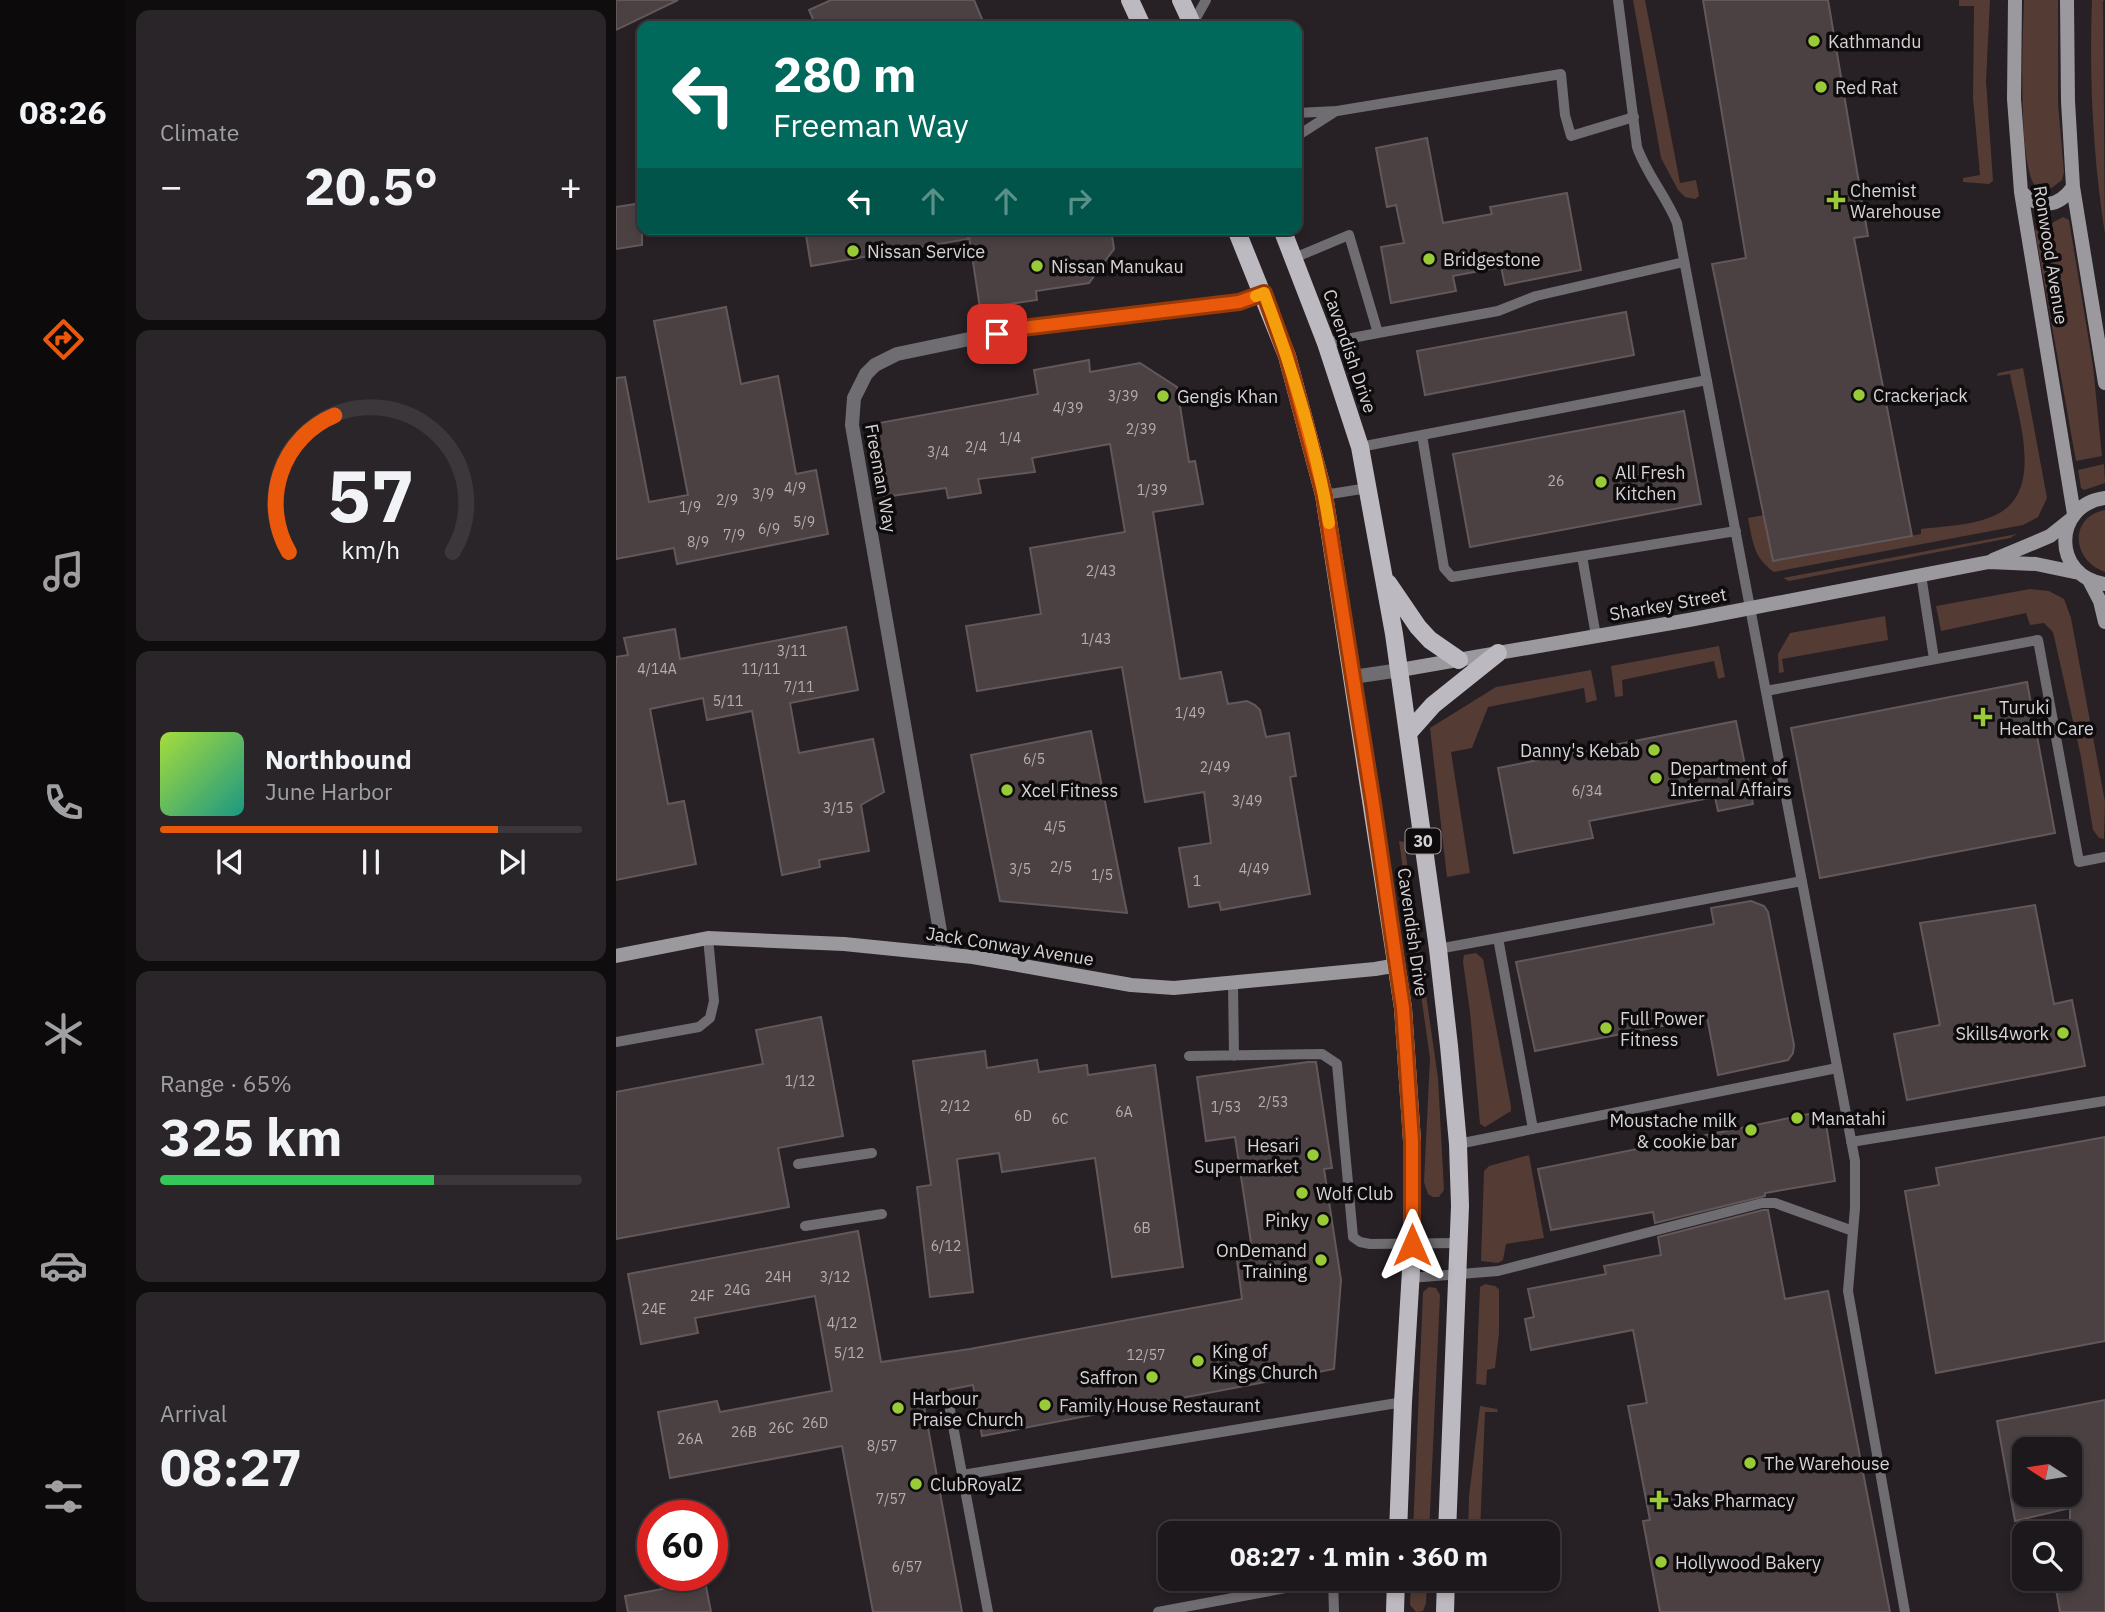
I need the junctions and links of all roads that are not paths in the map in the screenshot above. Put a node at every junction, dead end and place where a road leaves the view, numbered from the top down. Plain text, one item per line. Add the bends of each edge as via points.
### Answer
1 (1130, 0) edge
2 (1181, 0) edge
3 (1206, 0) edge
4 (1618, 0) edge
5 (2015, 0) edge
6 (2067, 0) edge
7 (1140, 21) edge
8 (1191, 21) edge
9 (1196, 21) edge
10 (1337, 111) junction
11 (1302, 113) edge
12 (1634, 117) junction
13 (1302, 133) edge
14 (2073, 187) junction
15 (2021, 192) junction
16 (1239, 235) edge
17 (1284, 235) edge
18 (1294, 258) junction
19 (1684, 262) junction
20 (1264, 293) junction
21 (1378, 333) junction
22 (1326, 342) junction
23 (1707, 380) junction
24 (2105, 383) edge
25 (1422, 435) junction
26 (1360, 447) junction
27 (1368, 488) junction
28 (1324, 495) junction
29 (2105, 498) edge
30 (2072, 517) junction
31 (1736, 531) junction
32 (1582, 556) junction
33 (1989, 562) junction
34 (1921, 575) junction
35 (2084, 577) junction
36 (1384, 578) junction
37 (2105, 584) edge
38 (1751, 608) junction
39 (2105, 622) edge
40 (1596, 636) junction
41 (1498, 653) junction
42 (1934, 659) junction
43 (1459, 660) junction
44 (1400, 670) junction
45 (1353, 677) junction
46 (1766, 691) junction
47 (1409, 732) junction
48 (2105, 857) edge
49 (1802, 881) junction
50 (708, 938) junction
51 (1498, 938) junction
52 (1438, 949) junction
53 (944, 954) junction
54 (616, 956) edge
55 (1398, 965) junction
56 (1233, 983) junction
57 (616, 1042) edge
58 (1189, 1056) dead end
59 (1234, 1056) junction
60 (1837, 1068) junction
61 (2105, 1101) edge
62 (1533, 1129) junction
63 (1851, 1142) junction
64 (1458, 1144) junction
65 (872, 1153) dead end
66 (798, 1164) dead end
67 (882, 1214) dead end
68 (805, 1226) dead end
69 (1853, 1231) junction
70 (1458, 1243) junction
71 (1412, 1245) junction
72 (1457, 1275) junction
73 (1410, 1278) junction
74 (1402, 1402) junction
75 (950, 1410) dead end
76 (962, 1475) junction
77 (1398, 1521) edge
78 (1447, 1521) edge
79 (1271, 1591) edge
80 (1335, 1591) edge
81 (1396, 1591) edge
82 (1446, 1591) edge
83 (988, 1612) edge
84 (1158, 1612) edge
85 (1334, 1612) edge
86 (1395, 1612) edge
87 (1445, 1612) edge
88 (1905, 1612) edge

1 - 7 main road
2 - 8 main road
3 - 9 lane
4 - 12 lane
5 - 15 street, Ronwood Avenue via 2014,99
6 - 14 street, Ronwood Avenue
10 - 11 lane
10 - 12 lane via 1561,74 1571,136
10 - 13 lane
12 - 19 lane via 1637,147 1677,223
14 - 15 street via 2067,196 2044,204
14 - 24 street, Ronwood Avenue
15 - 30 street, Ronwood Avenue
16 - 20 main road, Cavendish Drive / 30
17 - 18 main road, Cavendish Drive / 30
18 - 21 lane via 1349,235
18 - 22 main road, Cavendish Drive / 30
19 - 21 lane via 1536,296 1498,311
19 - 23 lane
20 - 28 main road, Cavendish Drive / 30 via 1287,356
20 - 53 street, Freeman Way via 1239,302 1022,328 897,354 875,365 859,386 852,425
21 - 22 lane
22 - 26 main road, Cavendish Drive / 30
23 - 25 lane
23 - 31 lane
25 - 26 lane
25 - 32 lane via 1449,576
26 - 27 main road, Cavendish Drive / 30
27 - 28 lane
27 - 36 main road, Cavendish Drive / 30
28 - 45 main road, Cavendish Drive / 30
29 - 30 street, Sharkey Street via 2084,505
30 - 33 street, Sharkey Street via 2050,536
30 - 35 street, Ronwood Avenue via 2065,548
31 - 32 lane
31 - 38 lane
32 - 40 lane
33 - 34 street, Sharkey Street
33 - 35 street, Sharkey Street via 2035,564
34 - 38 street, Sharkey Street
34 - 42 lane
35 - 37 street, Sharkey Street
35 - 39 street via 2100,601
36 - 43 main road via 1418,627
36 - 44 main road, Cavendish Drive / 30
38 - 40 street, Sharkey Street
38 - 46 lane
40 - 41 street, Sharkey Street
41 - 43 street, Sharkey Street
41 - 47 main road via 1433,705
42 - 46 lane
42 - 48 lane via 2038,640 2079,862
43 - 44 street, Sharkey Street
44 - 45 street, Sharkey Street
44 - 47 main road, Cavendish Drive / 30
45 - 55 main road, Cavendish Drive / 30
46 - 49 lane
47 - 52 main road, Cavendish Drive / 30
49 - 51 lane
49 - 60 lane
50 - 53 street, Jack Conway Avenue
50 - 54 street, Jack Conway Avenue
50 - 57 lane via 714,1001 710,1018 699,1027
51 - 52 lane
51 - 62 lane
52 - 64 main road, Cavendish Drive / 30
53 - 56 street, Jack Conway Avenue via 1131,985 1174,988
55 - 56 street, Jack Conway Avenue
55 - 71 main road, Cavendish Drive / 30 via 1412,1141
56 - 59 lane
58 - 59 lane
59 - 71 lane via 1322,1054 1337,1064 1353,1237 1370,1244
60 - 62 lane
60 - 63 lane
61 - 63 lane
62 - 64 lane
63 - 69 lane via 1855,1161
64 - 70 main road, Cavendish Drive / 30
65 - 66 lane
67 - 68 lane
69 - 72 lane via 1775,1203 1762,1203 1499,1271
69 - 88 lane via 1847,1291
70 - 71 lane
70 - 72 main road, Cavendish Drive / 30
71 - 73 main road, Cavendish Drive / 30
72 - 73 lane
72 - 78 main road, Cavendish Drive / 30
73 - 74 main road, Cavendish Drive / 30
74 - 76 lane
74 - 77 main road, Cavendish Drive / 30
75 - 76 lane
76 - 83 lane
79 - 84 lane
80 - 85 lane
81 - 86 main road
82 - 87 main road

